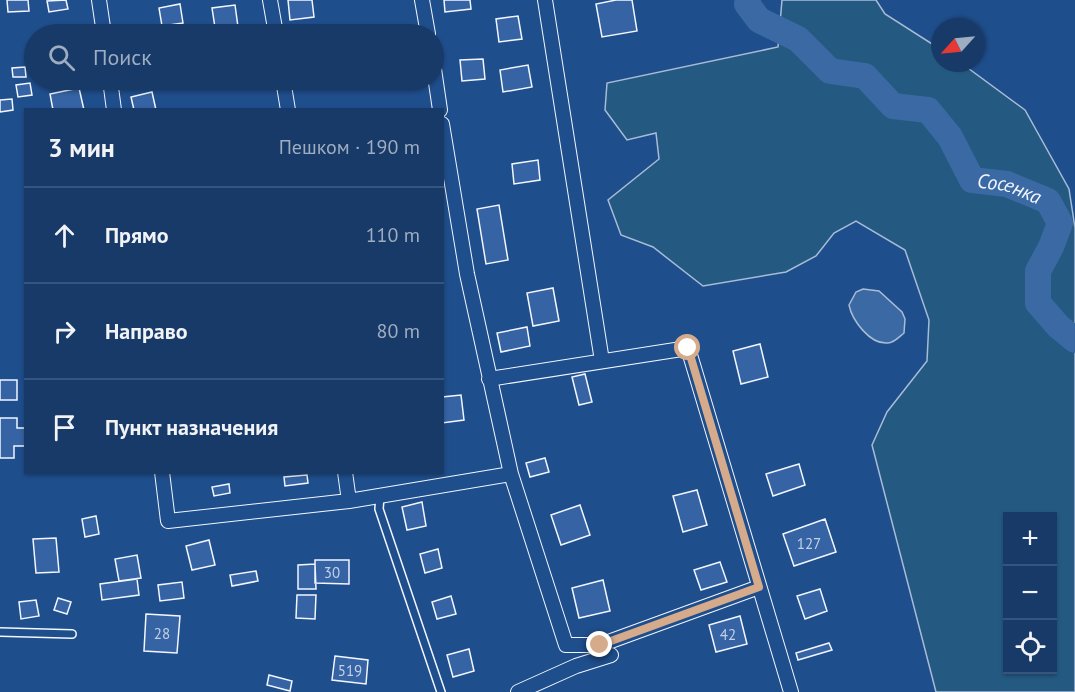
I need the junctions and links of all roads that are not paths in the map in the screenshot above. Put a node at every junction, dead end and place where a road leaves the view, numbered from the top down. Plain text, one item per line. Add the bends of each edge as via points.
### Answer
1 (99, 0) edge
2 (270, 0) edge
3 (422, 0) edge
4 (545, 0) edge
5 (103, 24) edge
6 (274, 24) edge
7 (426, 24) edge
8 (111, 90) edge
9 (285, 90) edge
10 (437, 90) edge
11 (114, 108) edge
12 (288, 108) edge
13 (440, 108) edge
14 (444, 136) edge
15 (602, 361) junction
16 (489, 379) junction
17 (162, 474) edge
18 (345, 474) edge
19 (511, 474) junction
20 (380, 496) junction
21 (349, 501) junction
22 (759, 587) junction
23 (0, 632) edge
24 (72, 634) dead end
25 (611, 655) dead end
26 (441, 692) edge
27 (518, 692) edge
28 (791, 692) edge

1 - 5 street
2 - 6 street
3 - 7 street
4 - 15 street
8 - 11 street
9 - 12 street
10 - 13 street
14 - 16 street
15 - 16 street
15 - 22 street via 688,348
16 - 19 street
17 - 21 street via 168,521
18 - 21 street
19 - 20 street
19 - 22 street via 566,645 600,645
20 - 21 street
20 - 26 lane via 379,509
22 - 28 street
23 - 24 lane
25 - 27 street

